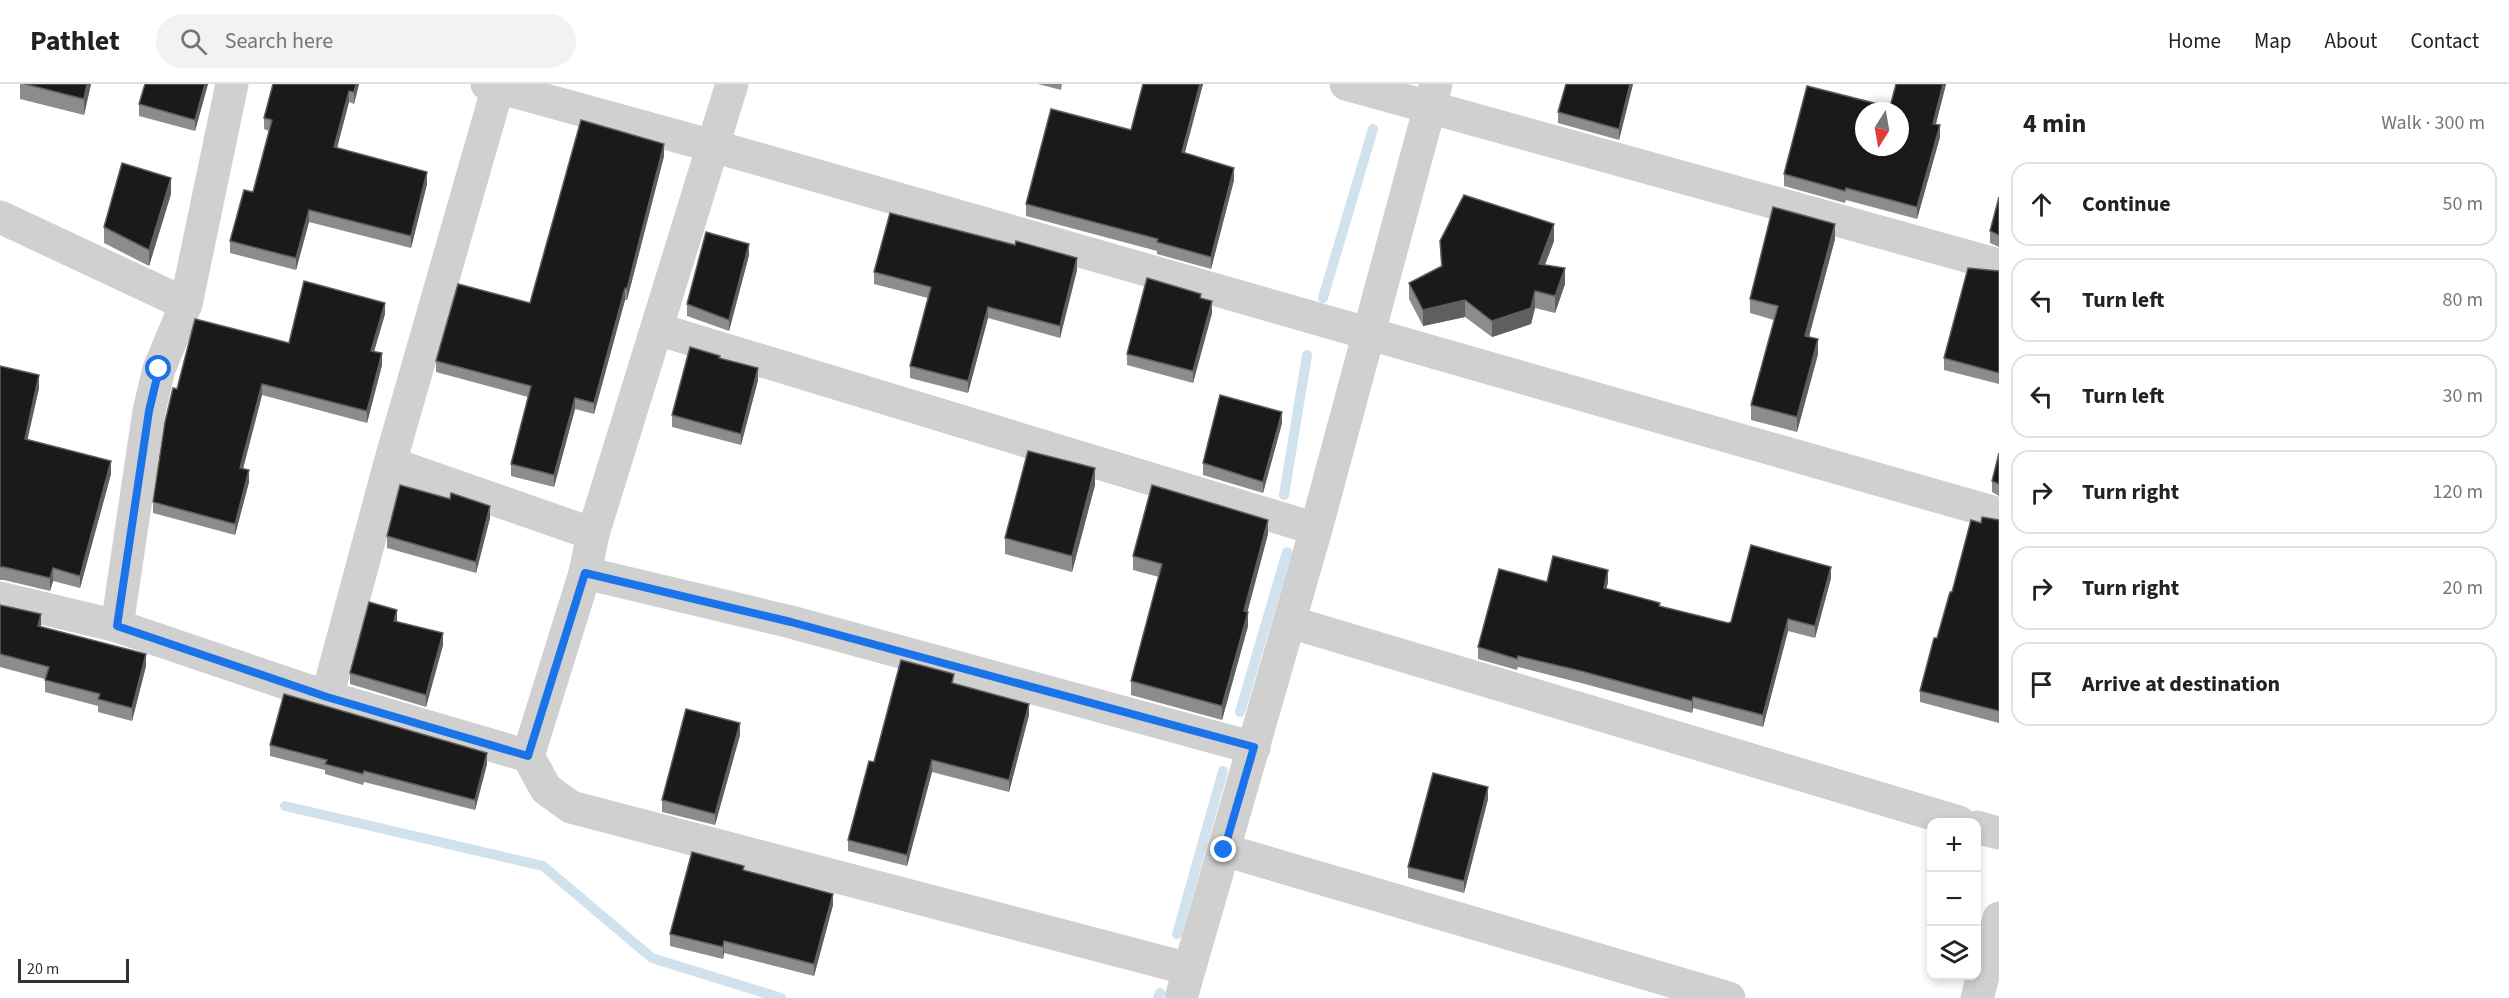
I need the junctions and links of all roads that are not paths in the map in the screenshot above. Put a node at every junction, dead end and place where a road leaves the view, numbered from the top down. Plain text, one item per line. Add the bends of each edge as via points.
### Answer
1 (232, 84) edge
2 (732, 84) edge
3 (1346, 84) edge
4 (492, 85) edge
5 (1433, 96) edge
6 (713, 146) junction
7 (0, 217) edge
8 (1999, 265) edge
9 (186, 304) junction
10 (657, 329) junction
11 (1369, 333) junction
12 (390, 463) junction
13 (1999, 514) edge
14 (1316, 529) junction
15 (593, 534) junction
16 (585, 573) junction
17 (0, 598) edge
18 (1290, 622) junction
19 (117, 626) junction
20 (327, 697) junction
21 (1254, 747) junction
22 (528, 756) junction
23 (1946, 818) edge
24 (1981, 828) edge
25 (1999, 833) edge
26 (1224, 850) junction
27 (1999, 918) edge
28 (1185, 983) edge
29 (1729, 998) edge
30 (1977, 998) edge

1 - 9 street
2 - 6 street
3 - 5 street
4 - 6 street
4 - 12 street
5 - 8 street
5 - 11 street
6 - 10 street
6 - 11 street
7 - 9 street
9 - 19 street via 159,369 149,411
10 - 14 street
10 - 15 street
11 - 13 street
11 - 14 street
12 - 15 street
12 - 20 street
14 - 18 street
15 - 16 street
16 - 21 street via 791,622
16 - 22 street
17 - 19 street
18 - 21 street
18 - 23 street
19 - 20 street
20 - 22 street
21 - 26 street
22 - 28 street via 546,789 571,807
24 - 25 street
26 - 28 street
26 - 29 street
27 - 30 street

